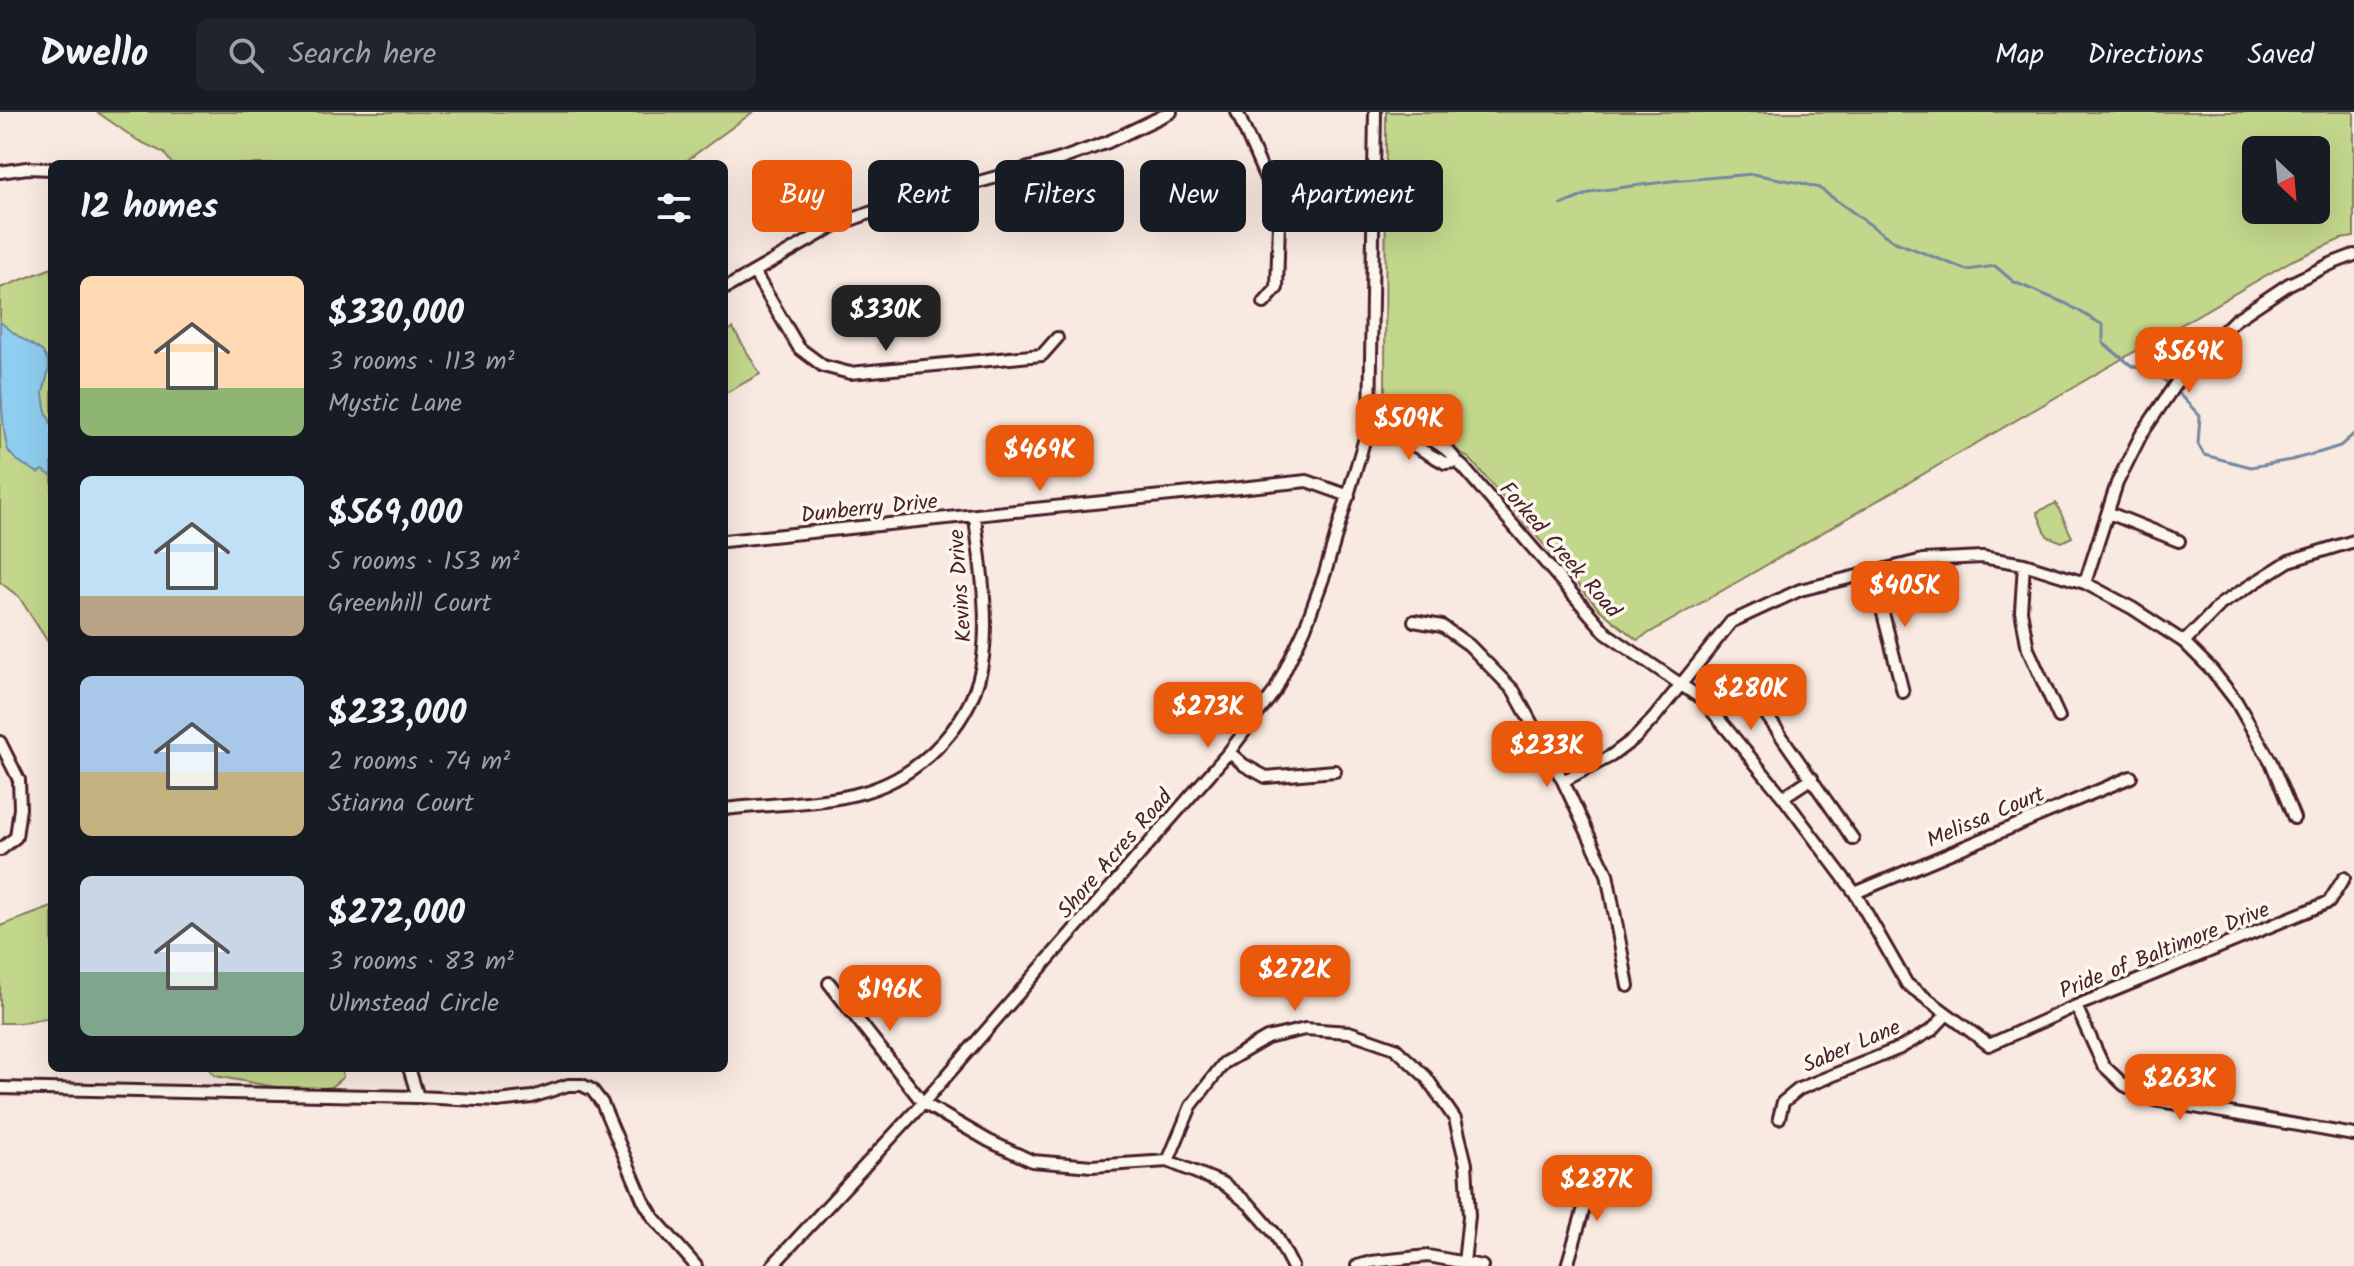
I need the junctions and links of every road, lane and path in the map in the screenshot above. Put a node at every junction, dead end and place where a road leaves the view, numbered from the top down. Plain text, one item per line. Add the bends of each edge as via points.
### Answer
1 (1171, 112) edge
2 (1237, 112) edge
3 (1375, 112) edge
4 (48, 169) edge
5 (0, 172) edge
6 (2354, 255) edge
7 (754, 272) junction
8 (728, 287) edge
9 (1264, 303) dead end
10 (1057, 338) dead end
11 (1371, 416) junction
12 (1349, 496) junction
13 (2109, 513) junction
14 (975, 517) junction
15 (728, 541) edge
16 (2179, 541) dead end
17 (2354, 541) edge
18 (2024, 564) junction
19 (1873, 574) junction
20 (2085, 583) junction
21 (1414, 621) dead end
22 (2184, 642) junction
23 (1681, 684) junction
24 (1747, 687) dead end
25 (1903, 692) dead end
26 (2059, 717) dead end
27 (0, 742) edge
28 (1229, 752) junction
29 (1335, 771) dead end
30 (2131, 777) dead end
31 (1812, 778) junction
32 (1563, 781) junction
33 (1783, 797) junction
34 (728, 809) edge
35 (2294, 818) dead end
36 (1853, 839) dead end
37 (0, 850) edge
38 (2344, 878) dead end
39 (1855, 893) junction
40 (829, 983) dead end
41 (1628, 986) dead end
42 (2076, 1006) junction
43 (1947, 1014) junction
44 (1989, 1045) joint
45 (410, 1072) edge
46 (0, 1088) edge
47 (418, 1097) junction
48 (923, 1103) junction
49 (1779, 1118) dead end
50 (2354, 1135) edge
51 (1168, 1161) junction
52 (1595, 1170) dead end
53 (1464, 1263) junction
54 (696, 1266) edge
55 (774, 1266) edge
56 (1292, 1266) edge
57 (1357, 1266) edge
58 (1482, 1266) edge
59 (1567, 1266) edge

1 - 7 street via 1061,159 834,226
2 - 9 street via 1279,222 1277,288
3 - 11 street, Shore Acres Road
4 - 5 street
6 - 13 street via 2289,284 2235,320 2187,367 2141,435
7 - 8 street
7 - 10 street via 799,348 823,366 850,373 1042,355
11 - 12 street, Shore Acres Road
11 - 23 street, Forked Creek Road via 1421,435 1451,454 1607,634
12 - 14 street, Dunberry Drive via 1307,481
12 - 28 street, Shore Acres Road via 1299,641 1275,691
13 - 16 street
13 - 20 street
14 - 15 street, Dunberry Drive
14 - 34 street, Kevins Drive via 984,601 983,657 971,699 940,744 908,772 865,792
17 - 22 street via 2289,561 2221,604
18 - 19 street via 1953,558
18 - 20 street
18 - 26 street via 2021,611 2028,649
19 - 23 street via 1800,590 1731,622
19 - 25 street
20 - 22 street
21 - 32 street via 1442,626 1514,691
22 - 35 street via 2212,670 2248,721
23 - 32 street via 1635,738
23 - 33 street, Forked Creek Road via 1702,699
24 - 31 street
27 - 37 street via 19,780 20,808 16,837
28 - 29 street via 1266,777
28 - 48 street, Shore Acres Road
30 - 39 street, Melissa Court
31 - 33 street
31 - 36 street
32 - 41 street via 1607,874
33 - 39 street, Forked Creek Road
38 - 42 street, Pride of Baltimore Drive via 2329,902
39 - 43 street, Forked Creek Road via 1907,984
40 - 48 street
42 - 44 street, Pride of Baltimore Drive
42 - 50 street via 2103,1065 2124,1085 2155,1100
43 - 44 street, Forked Creek Road
43 - 49 street, Saber Lane via 1932,1030 1900,1048 1799,1089 1783,1102
45 - 47 street
46 - 47 street
47 - 54 street via 498,1101 568,1085 592,1090 643,1200
48 - 51 street via 1032,1161 1092,1166
48 - 55 street, Shore Acres Road
51 - 53 street via 1191,1106 1224,1063 1267,1038 1305,1029 1349,1032 1395,1048 1426,1077 1455,1119 1466,1164 1469,1216
51 - 56 street via 1224,1184 1250,1205 1276,1235
52 - 59 street
53 - 57 street via 1428,1256
53 - 58 street

